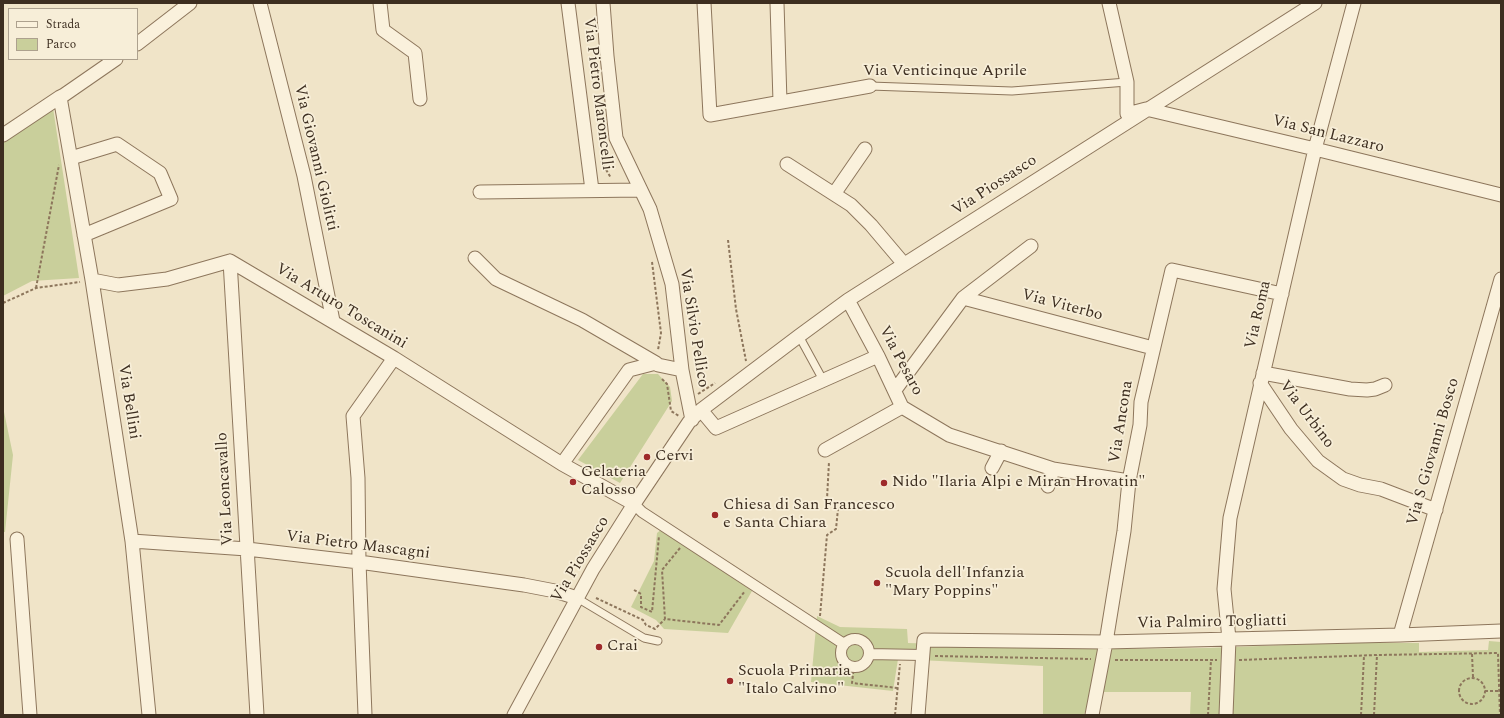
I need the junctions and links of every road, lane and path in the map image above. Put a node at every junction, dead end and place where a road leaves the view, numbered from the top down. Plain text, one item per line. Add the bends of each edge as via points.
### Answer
1 (190, 3) edge
2 (260, 3) edge
3 (380, 3) edge
4 (568, 3) edge
5 (603, 3) edge
6 (704, 3) edge
7 (777, 3) edge
8 (1109, 3) edge
9 (1315, 3) edge
10 (1354, 3) edge
11 (138, 43) edge
12 (115, 60) edge
13 (1127, 82) junction
14 (870, 86) joint
15 (60, 97) junction
16 (420, 99) dead end
17 (780, 102) junction
18 (1146, 109) junction
19 (3, 135) edge
20 (865, 149) dead end
21 (1315, 149) junction
22 (66, 158) junction
23 (601, 160) dead end
24 (787, 164) dead end
25 (592, 190) junction
26 (641, 190) junction
27 (624, 191) junction
28 (480, 192) dead end
29 (834, 194) junction
30 (1501, 195) edge
31 (84, 235) junction
32 (728, 240) dead end
33 (1031, 246) dead end
34 (651, 255) dead end
35 (475, 258) dead end
36 (230, 261) junction
37 (904, 264) junction
38 (1501, 278) edge
39 (92, 280) junction
40 (36, 288) junction
41 (1282, 294) junction
42 (963, 298) junction
43 (848, 300) junction
44 (3, 303) edge
45 (333, 321) junction
46 (799, 336) junction
47 (1153, 348) junction
48 (878, 356) junction
49 (394, 358) junction
50 (746, 362) dead end
51 (657, 364) junction
52 (682, 370) junction
53 (1262, 378) junction
54 (823, 380) junction
55 (1385, 385) dead end
56 (895, 390) junction
57 (902, 407) junction
58 (701, 410) junction
59 (672, 411) dead end
60 (692, 420) junction
61 (827, 448) joint
62 (1001, 451) junction
63 (562, 464) junction
64 (992, 468) dead end
65 (1053, 469) junction
66 (1129, 481) junction
67 (1048, 486) dead end
68 (634, 504) junction
69 (1436, 510) junction
70 (661, 524) junction
71 (17, 539) dead end
72 (685, 540) junction
73 (132, 541) junction
74 (247, 549) junction
75 (359, 562) junction
76 (750, 583) junction
77 (634, 590) dead end
78 (594, 597) dead end
79 (577, 598) junction
80 (665, 618) junction
81 (819, 627) junction
82 (1501, 631) edge
83 (1400, 635) junction
84 (1228, 640) junction
85 (658, 641) dead end
86 (1106, 642) junction
87 (844, 644) junction
88 (869, 654) junction
89 (1472, 654) dead end
90 (900, 655) junction
91 (922, 655) junction
92 (1364, 656) dead end
93 (1377, 656) dead end
94 (1211, 660) dead end
95 (854, 666) junction
96 (1473, 677) junction
97 (898, 688) junction
98 (1485, 691) junction
99 (1500, 692) dead end
100 (30, 715) edge
101 (149, 715) edge
102 (257, 715) edge
103 (365, 715) edge
104 (514, 715) edge
105 (895, 715) edge
106 (918, 715) edge
107 (1092, 715) edge
108 (1208, 715) edge
109 (1226, 715) edge
110 (1361, 715) edge
111 (1374, 715) edge

1 - 11 street
2 - 45 street, Via Giovanni Giolitti via 304,176
3 - 16 street via 382,30 415,53
4 - 25 street, Via Pietro Maroncelli
5 - 26 street, Via Pietro Maroncelli via 616,138
6 - 17 street, Via Venticinque Aprile via 710,115
7 - 17 street
8 - 13 street
9 - 18 street, Via Piossasco
10 - 21 street, Via Roma
12 - 15 street
13 - 14 lane, Via Venticinque Aprile via 1012,91
13 - 18 street via 1127,114
14 - 17 street, Via Venticinque Aprile
15 - 19 street
15 - 22 street, Via Bellini
18 - 21 street, Via San Lazzaro
18 - 37 street, Via Piossasco
20 - 29 street
21 - 30 street, Via San Lazzaro
21 - 41 street, Via Roma
22 - 31 street, Via Bellini
22 - 31 street via 117,144 160,173 170,199
22 - 40 path
23 - 27 path via 612,180
24 - 29 street
25 - 27 street
25 - 28 street
26 - 27 street
26 - 52 street, Via Silvio Pellico via 650,209 672,284
29 - 37 street via 851,205 871,225
31 - 39 street, Via Bellini
32 - 50 path via 736,309
33 - 42 street
34 - 51 path via 661,333
35 - 51 street via 496,279 582,320
36 - 39 street via 168,280 118,285
36 - 45 street, Via Arturo Toscanini
36 - 74 street, Via Leoncavallo
37 - 43 street, Via Piossasco
38 - 69 street, Via S Giovanni Bosco
39 - 40 path
39 - 73 street, Via Bellini
40 - 44 path
41 - 47 street, Via Ancona via 1172,270
41 - 53 street, Via Roma
42 - 47 street, Via Viterbo
42 - 56 street
43 - 46 street, Via Piossasco
43 - 48 street, Via Pesaro
45 - 49 street, Via Arturo Toscanini
46 - 54 lane
46 - 58 street, Via Piossasco
47 - 66 street, Via Ancona via 1141,402 1140,424
48 - 54 street
48 - 56 street, Via Pesaro
49 - 63 street, Via Arturo Toscanini
49 - 75 street via 353,416 358,478
51 - 52 street
51 - 59 path via 658,374 667,384
51 - 63 street via 629,370
52 - 60 street, Via Silvio Pellico
53 - 55 street via 1350,390 1376,389
53 - 69 street, Via Urbino via 1291,429 1318,461 1343,479 1381,489
53 - 84 street, Via Roma via 1230,518 1224,589
54 - 58 street via 716,428
56 - 57 street, Via Pesaro
57 - 61 street
57 - 62 street, Via Pesaro via 943,436 950,435
58 - 60 street, Via Piossasco
60 - 68 street, Via Piossasco
61 - 81 path via 827,499 838,510 836,529 827,535
62 - 64 street
62 - 65 street, Via Pesaro
63 - 68 street, Via Arturo Toscanini
65 - 66 street, Via Pesaro
65 - 67 street
66 - 86 street, Via Ancona via 1124,531
68 - 70 street
68 - 79 street, Via Piossasco
69 - 83 street, Via S Giovanni Bosco
70 - 72 street
70 - 77 path via 652,612 641,607 641,594
71 - 100 street
72 - 76 street
72 - 80 path via 662,570
73 - 74 street, Via Pietro Mascagni
73 - 101 street, Via Bellini
74 - 75 street, Via Pietro Mascagni
74 - 102 street, Via Leoncavallo
75 - 79 street, Via Pietro Mascagni via 524,585
75 - 103 street
76 - 80 path via 719,625
76 - 81 street
78 - 80 path via 643,620 646,625 656,629
79 - 85 lane via 644,638
79 - 104 street, Via Piossasco
81 - 87 street
82 - 83 street, Via Palmiro Togliatti
83 - 84 street, Via Palmiro Togliatti
84 - 86 street, Via Palmiro Togliatti
84 - 109 street, Via Roma
86 - 91 street, Via Palmiro Togliatti via 924,640
86 - 107 street, Via Ancona
87 - 88 street via 849,640 858,639 866,644
87 - 95 street via 841,651 842,659 846,664
88 - 90 street
88 - 95 street via 866,662
89 - 96 path
90 - 91 street
90 - 97 path
91 - 106 street
92 - 110 path
93 - 111 path
94 - 108 path
95 - 97 path via 852,683
96 - 98 path via 1482,682
96 - 98 path via 1462,682 1458,692 1462,701 1472,704 1481,700
97 - 105 path
98 - 99 path

